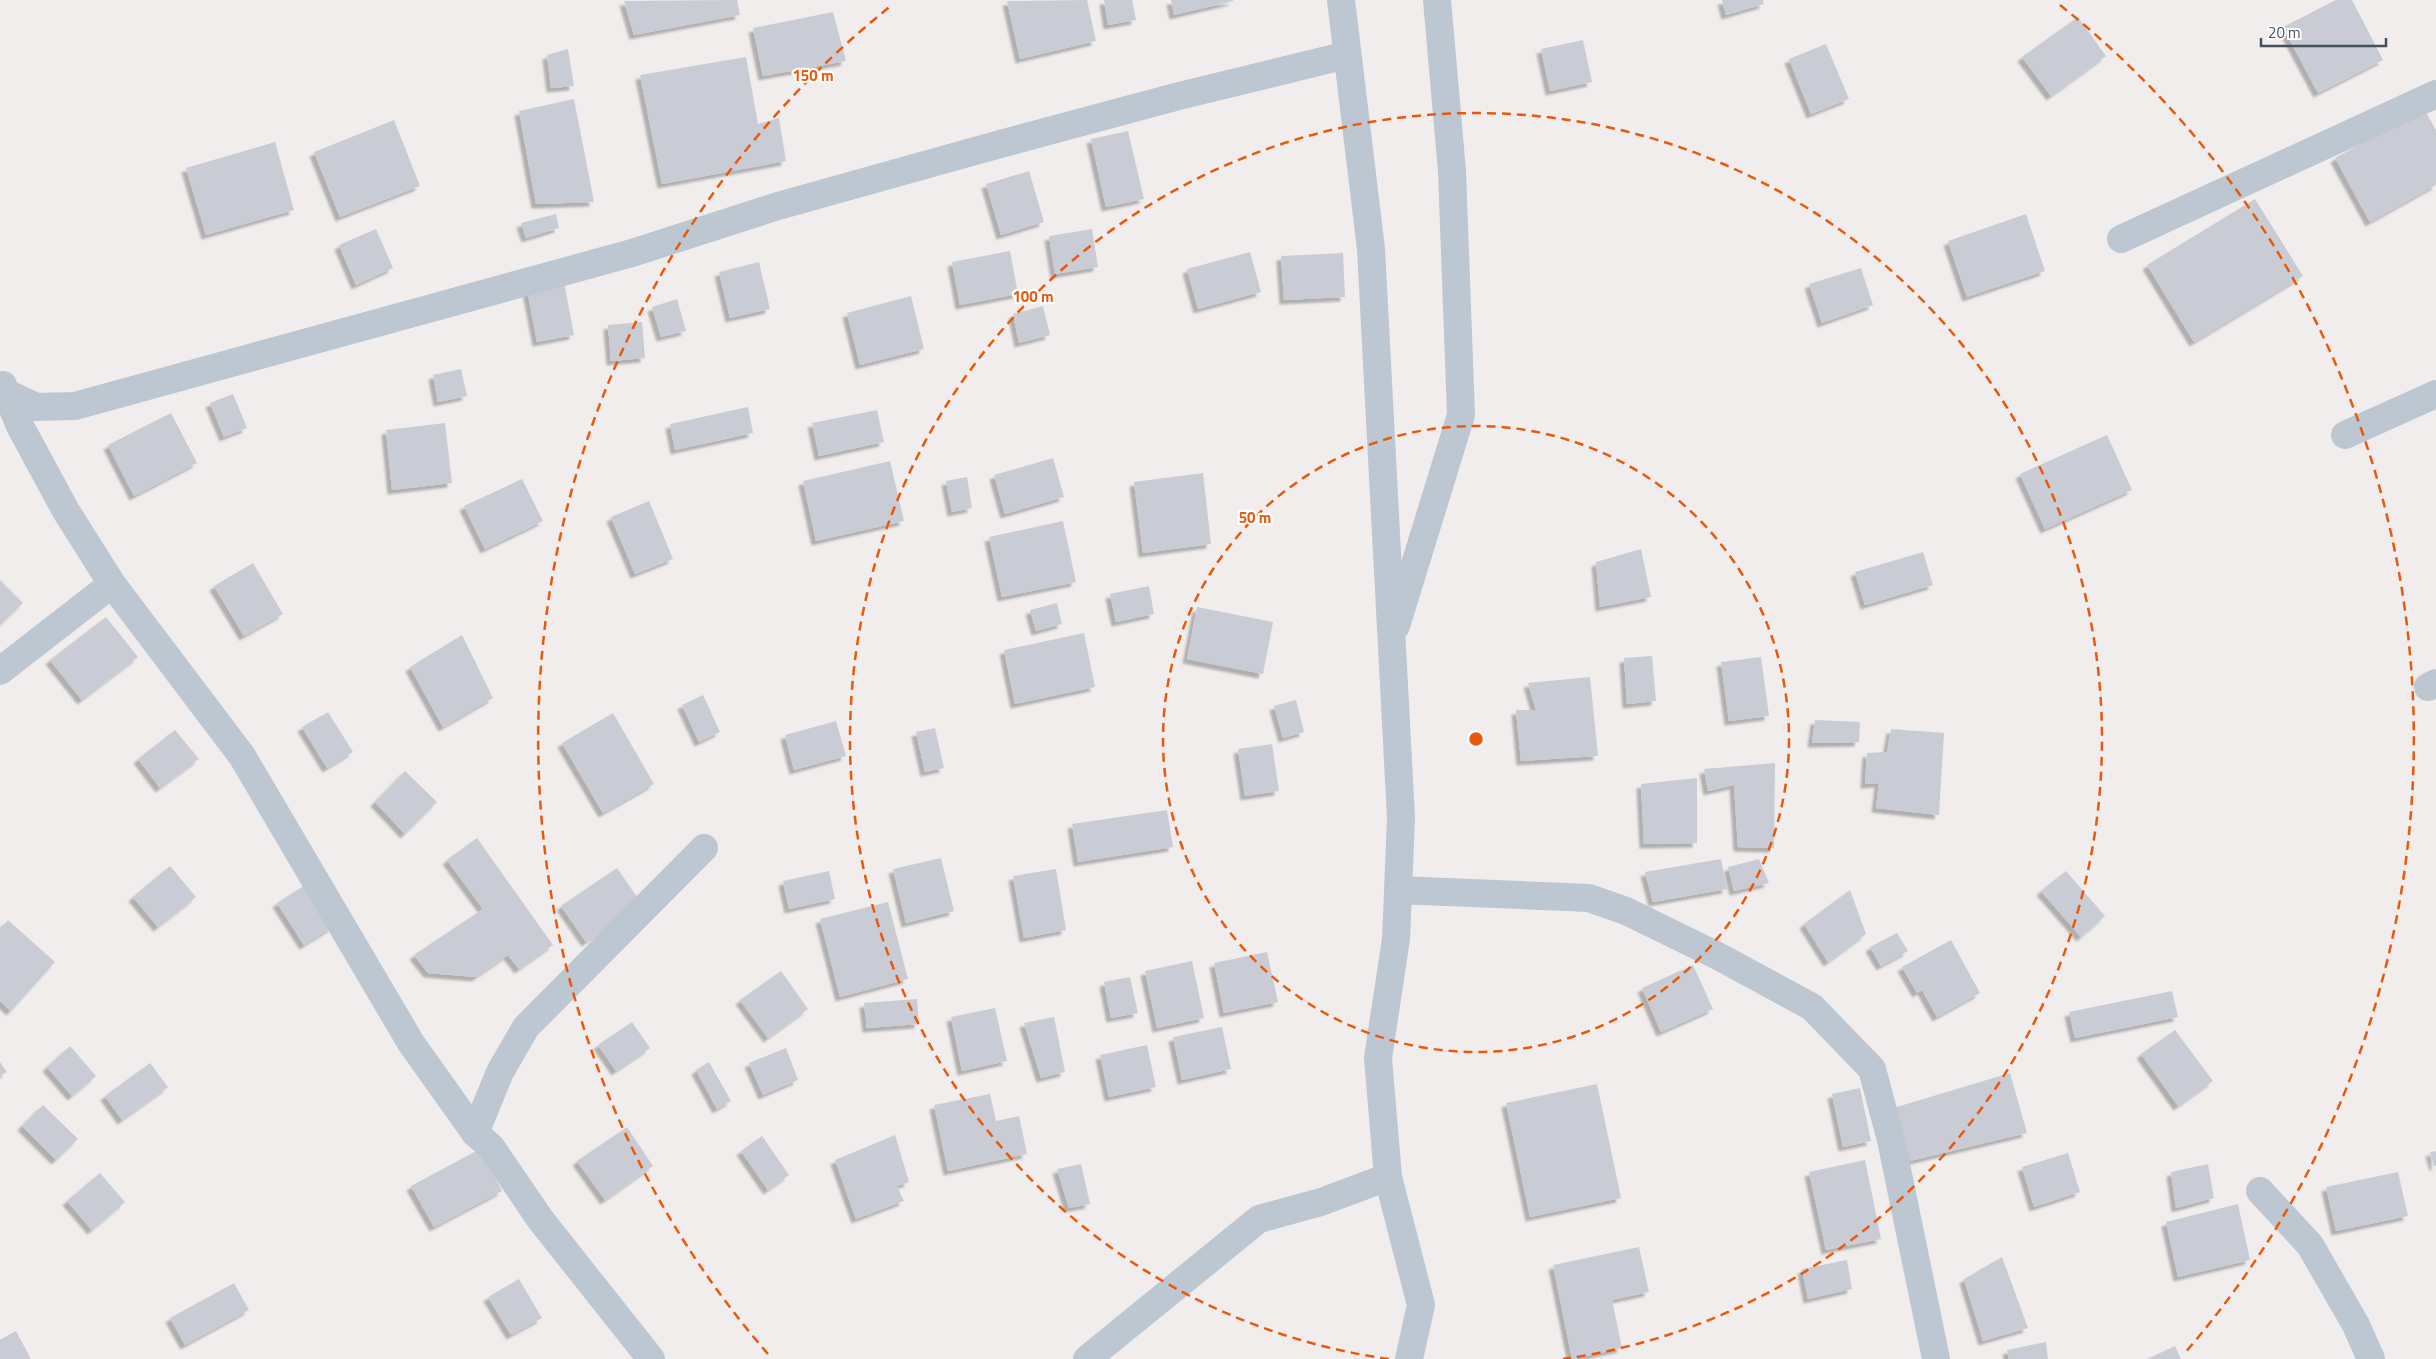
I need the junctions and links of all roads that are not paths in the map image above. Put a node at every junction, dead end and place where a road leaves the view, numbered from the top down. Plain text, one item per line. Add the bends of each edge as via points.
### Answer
1 (1341, 0) edge
2 (1437, 0) edge
3 (1347, 55) junction
4 (2436, 94) edge
5 (2121, 239) dead end
6 (2, 387) edge
7 (2436, 394) edge
8 (2345, 435) dead end
9 (112, 584) junction
10 (1390, 645) junction
11 (0, 671) edge
12 (704, 848) dead end
13 (1398, 890) junction
14 (475, 1133) junction
15 (1388, 1176) junction
16 (2260, 1192) dead end
17 (651, 1359) edge
18 (1087, 1359) edge
19 (1409, 1359) edge
20 (1936, 1359) edge
21 (2371, 1359) edge

1 - 3 street
2 - 10 street via 1452,172 1461,415
3 - 6 street via 993,146 778,206 632,253 74,406 36,407
3 - 10 street via 1371,249
4 - 5 street
6 - 9 street via 66,511
7 - 8 street
9 - 11 street
9 - 14 street via 242,756 396,1018
10 - 13 street via 1401,818
12 - 14 street via 526,1027 500,1072
13 - 15 street via 1396,939 1378,1058
13 - 20 street via 1589,898 1626,911 1812,1007 1872,1069 1891,1140
14 - 17 street via 490,1147 540,1219
15 - 18 street via 1321,1202 1259,1219
15 - 19 street via 1421,1305
16 - 21 street via 2310,1245 2356,1325

